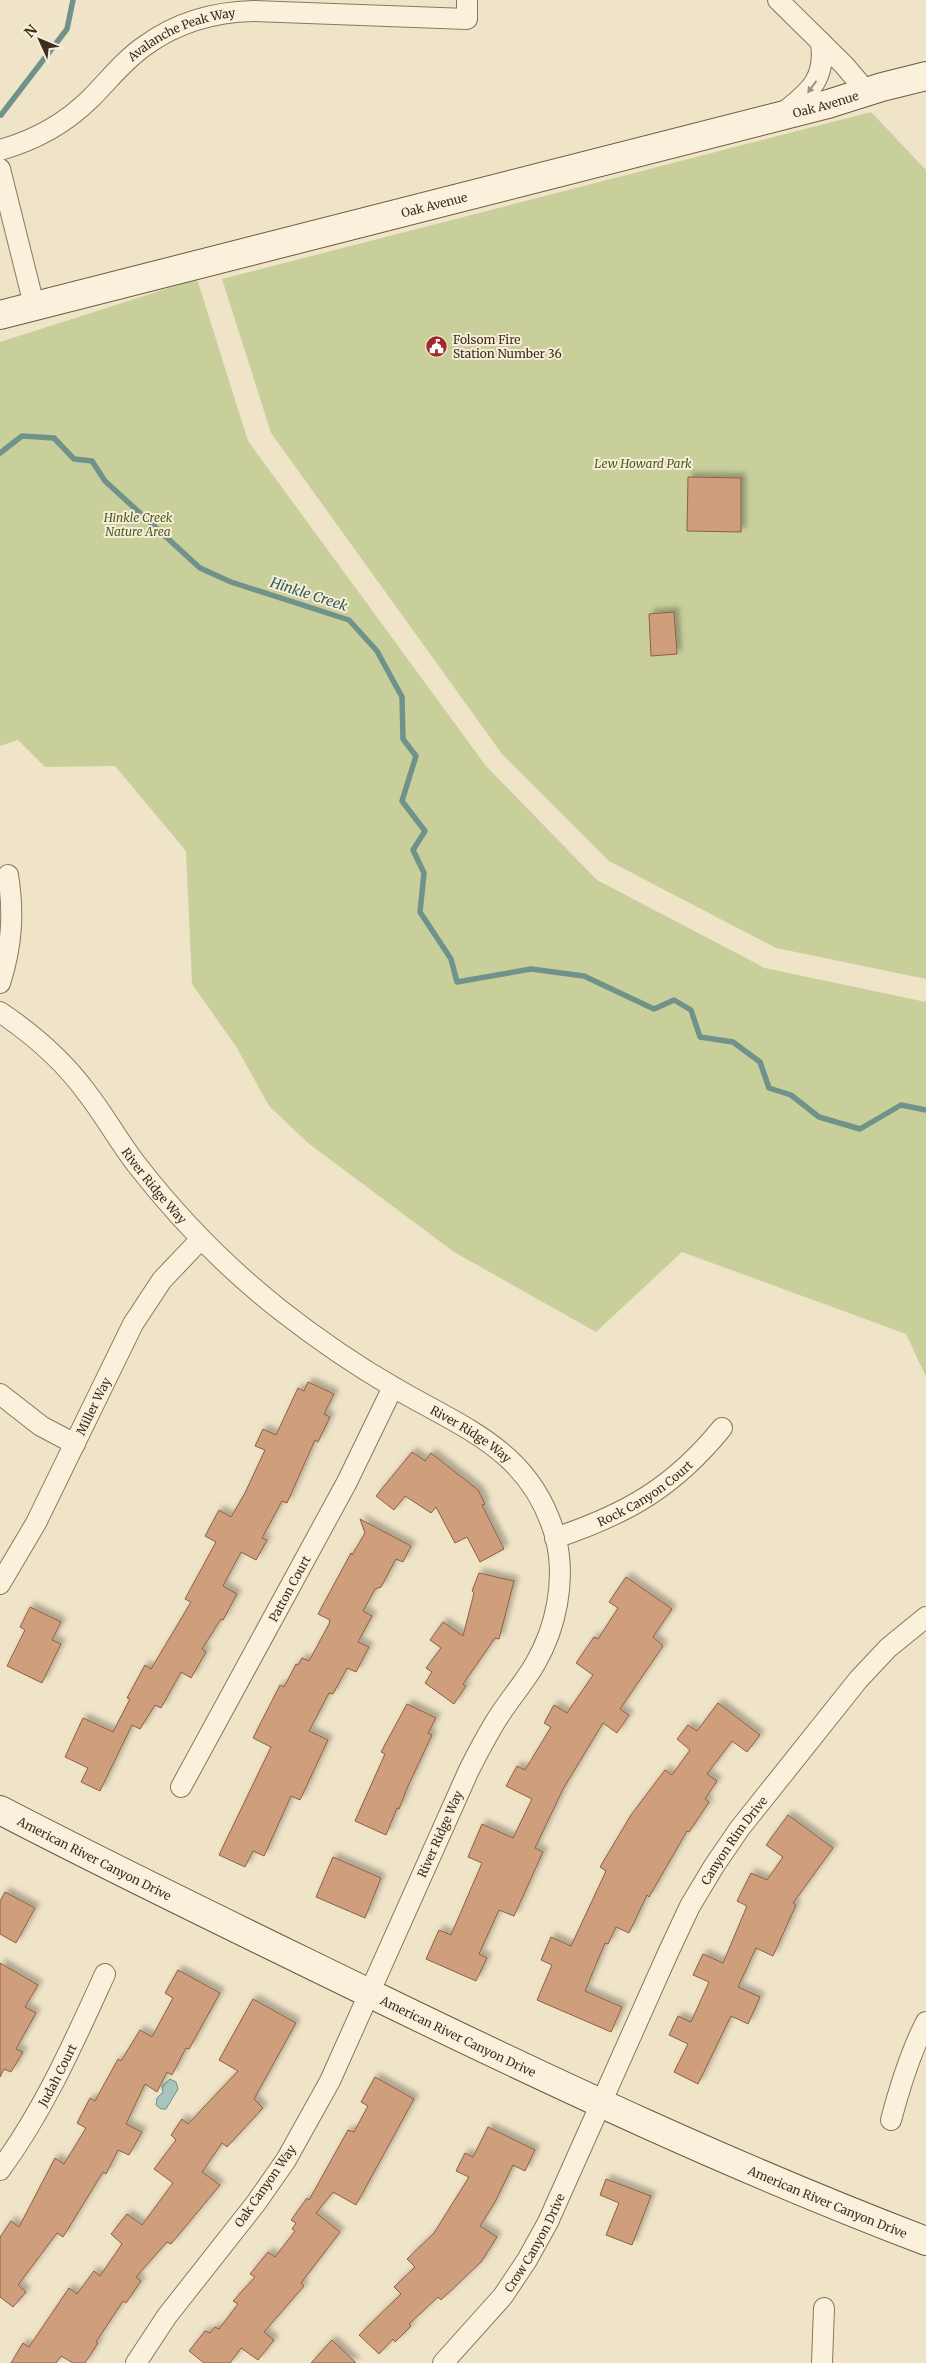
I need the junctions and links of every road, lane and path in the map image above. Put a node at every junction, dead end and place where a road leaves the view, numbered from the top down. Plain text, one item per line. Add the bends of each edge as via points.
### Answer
1 (467, 0) edge
2 (778, 0) edge
3 (205, 8) edge
4 (821, 42) junction
5 (926, 76) edge
6 (867, 92) junction
7 (776, 118) junction
8 (0, 150) edge
9 (0, 169) edge
10 (34, 305) junction
11 (0, 315) edge
12 (8, 875) dead end
13 (0, 983) edge
14 (0, 1012) edge
15 (201, 1239) junction
16 (393, 1387) junction
17 (0, 1394) edge
18 (722, 1428) dead end
19 (75, 1444) junction
20 (555, 1538) junction
21 (0, 1584) edge
22 (926, 1617) edge
23 (180, 1787) dead end
24 (0, 1810) edge
25 (105, 1974) dead end
26 (369, 1993) junction
27 (926, 2022) edge
28 (600, 2104) junction
29 (891, 2120) dead end
30 (0, 2170) edge
31 (926, 2241) edge
32 (824, 2308) dead end
33 (136, 2363) edge
34 (442, 2363) edge
35 (822, 2363) edge

1 - 3 street, Avalanche Peak Way via 467,19
2 - 4 street
3 - 8 street, Avalanche Peak Way via 146,45 70,118 46,133
4 - 6 street
4 -> 7 street via 824,59 816,82
5 - 6 main road, Oak Avenue
6 - 7 main road, Oak Avenue
7 - 10 main road, Oak Avenue
9 - 10 street
10 - 11 main road, Oak Avenue
12 - 13 street via 12,927
14 - 15 street, River Ridge Way via 48,1048 69,1070 135,1163
15 - 16 street, River Ridge Way via 280,1310
15 - 19 street, Miller Way via 146,1301
16 - 20 street, River Ridge Way via 481,1436 508,1457 540,1499
16 - 23 street, Patton Court via 347,1482
17 - 19 street via 41,1426
18 - 20 street, Rock Canyon Court via 677,1476 652,1494 598,1523
19 - 21 street, Miller Way via 36,1523
20 - 26 street, River Ridge Way via 558,1599 549,1634 534,1666 494,1724 469,1770
22 - 28 street, Canyon Rim Drive via 888,1648 858,1680 740,1828 714,1866 690,1906
24 - 26 main road, American River Canyon Drive via 134,1880
25 - 30 street, Judah Court via 54,2083
26 - 28 main road, American River Canyon Drive
26 - 33 street, Oak Canyon Way via 330,2081 286,2160 167,2316
27 - 29 street via 916,2041
28 - 31 main road, American River Canyon Drive via 793,2188
28 - 34 street, Crow Canyon Drive via 548,2222 527,2260 503,2296
32 - 35 street

